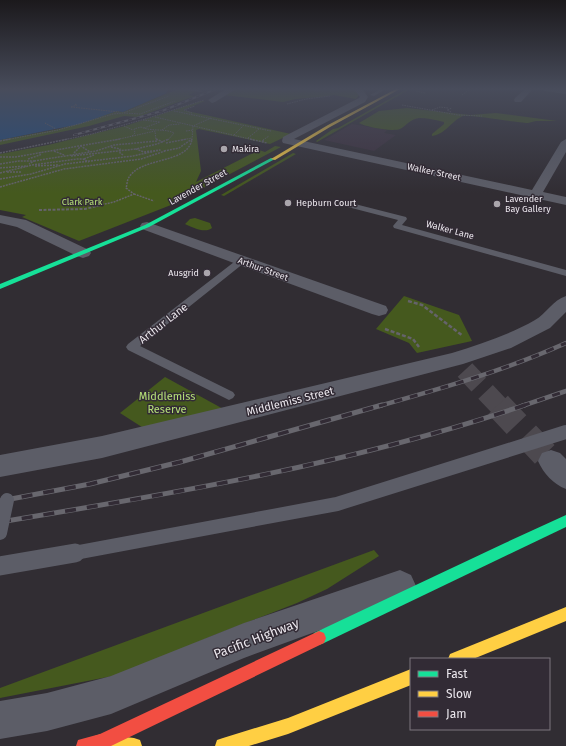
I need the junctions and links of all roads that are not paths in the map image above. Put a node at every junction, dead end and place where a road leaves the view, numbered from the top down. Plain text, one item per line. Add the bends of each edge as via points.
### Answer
1 (323, 124) edge
2 (333, 124) edge
3 (297, 140) junction
4 (566, 142) edge
5 (562, 156) edge
6 (535, 195) junction
7 (566, 201) edge
8 (343, 204) dead end
9 (4, 220) edge
10 (147, 226) junction
11 (83, 253) junction
12 (241, 262) junction
13 (566, 273) edge
14 (0, 286) edge
15 (566, 302) edge
16 (379, 310) dead end
17 (229, 395) dead end
18 (566, 432) edge
19 (0, 466) edge
20 (7, 500) dead end
21 (566, 521) edge
22 (0, 533) edge
23 (509, 547) junction
24 (0, 566) edge
25 (566, 614) edge
26 (457, 658) edge
27 (410, 677) edge
28 (0, 720) edge
29 (101, 742) junction
30 (84, 746) edge
31 (134, 746) edge
32 (223, 746) edge

1 - 3 street
2 - 3 main road, Lavender Street
3 - 6 street, Walker Street
3 - 10 main road, Lavender Street
4 - 5 street
5 - 6 street
6 - 7 street, Walker Street
8 - 13 lane, Walker Lane via 403,219 397,226
9 - 11 street via 21,223
10 - 11 main road, Lavender Street
10 - 12 street, Arthur Street
11 - 14 main road, Lavender Street
12 - 16 street, Arthur Street
12 - 17 lane, Arthur Lane via 132,347
15 - 19 street, Middlemiss Street via 543,324 504,343 462,356 102,447
18 - 24 lane, bridge via 337,504
20 - 22 lane, bridge
21 - 23 main road, Pacific Highway
23 - 28 street, Pacific Highway via 244,641 111,695 47,712
23 - 29 main road, Pacific Highway
25 - 26 main road
27 - 32 main road via 288,726
29 - 30 main road, Pacific Highway
29 - 31 main road

